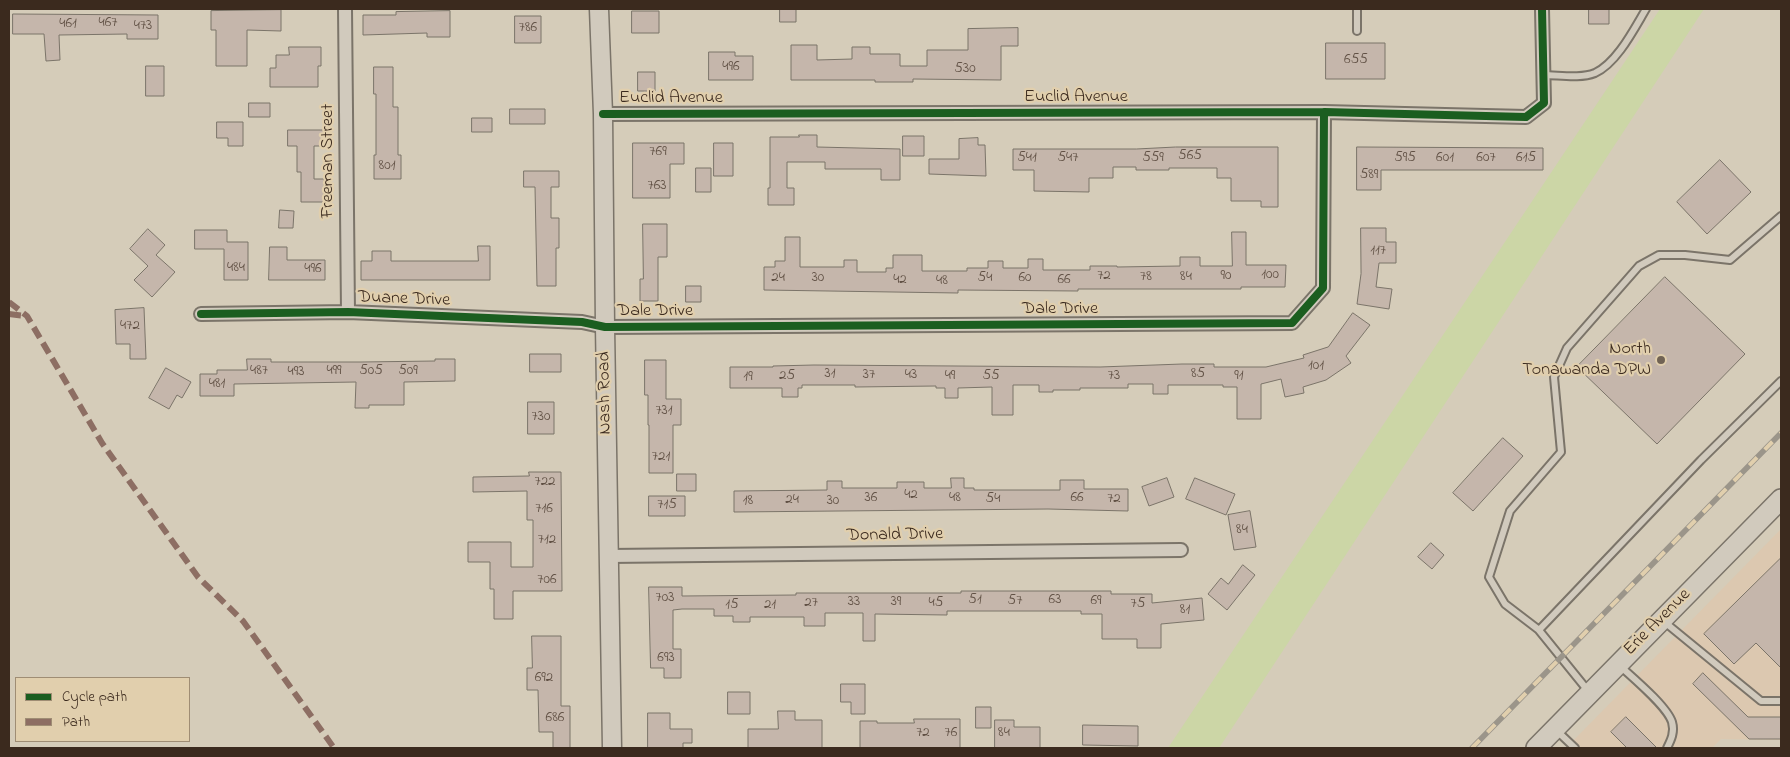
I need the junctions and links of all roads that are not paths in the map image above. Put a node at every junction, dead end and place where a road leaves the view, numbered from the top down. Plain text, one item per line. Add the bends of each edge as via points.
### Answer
1 (345, 9) edge
2 (599, 9) edge
3 (1357, 9) edge
4 (1542, 9) edge
5 (1646, 9) edge
6 (1357, 32) dead end
7 (1543, 74) junction
8 (1324, 112) junction
9 (603, 114) junction
10 (1781, 216) edge
11 (348, 312) junction
12 (201, 314) dead end
13 (605, 327) junction
14 (1781, 381) edge
15 (1780, 502) edge
16 (1181, 550) dead end
17 (609, 556) junction
18 (1662, 620) junction
19 (1538, 629) junction
20 (1618, 664) junction
21 (1590, 693) junction
22 (1781, 701) edge
23 (1554, 729) junction
24 (1539, 747) edge
25 (612, 748) edge
26 (1574, 748) edge
27 (1667, 748) edge

1 - 11 street, Freeman Street
2 - 9 main road, Nash Road
3 - 6 lane
4 - 7 street
5 - 7 lane via 1610,63 1594,73 1575,76
7 - 8 street, Euclid Avenue via 1544,102 1526,117
8 - 9 street, Euclid Avenue
8 - 13 street, Dale Drive via 1322,288 1292,324
9 - 13 main road, Nash Road
10 - 19 lane via 1730,260 1660,255 1639,266 1567,348 1554,377 1561,452 1510,511 1489,577 1504,604
11 - 12 street, Duane Drive
11 - 13 street, Duane Drive via 582,322
13 - 17 main road, Nash Road
14 - 19 lane via 1700,460
15 - 18 main road, Erie Avenue
16 - 17 street, Donald Drive
17 - 25 main road, Nash Road
18 - 20 main road, Erie Avenue
18 - 22 lane via 1761,701
19 - 21 lane
20 - 21 main road, Erie Avenue
20 - 27 lane via 1669,715 1673,723 1673,738
21 - 23 main road, Erie Avenue
23 - 24 main road, Erie Avenue
23 - 26 lane

